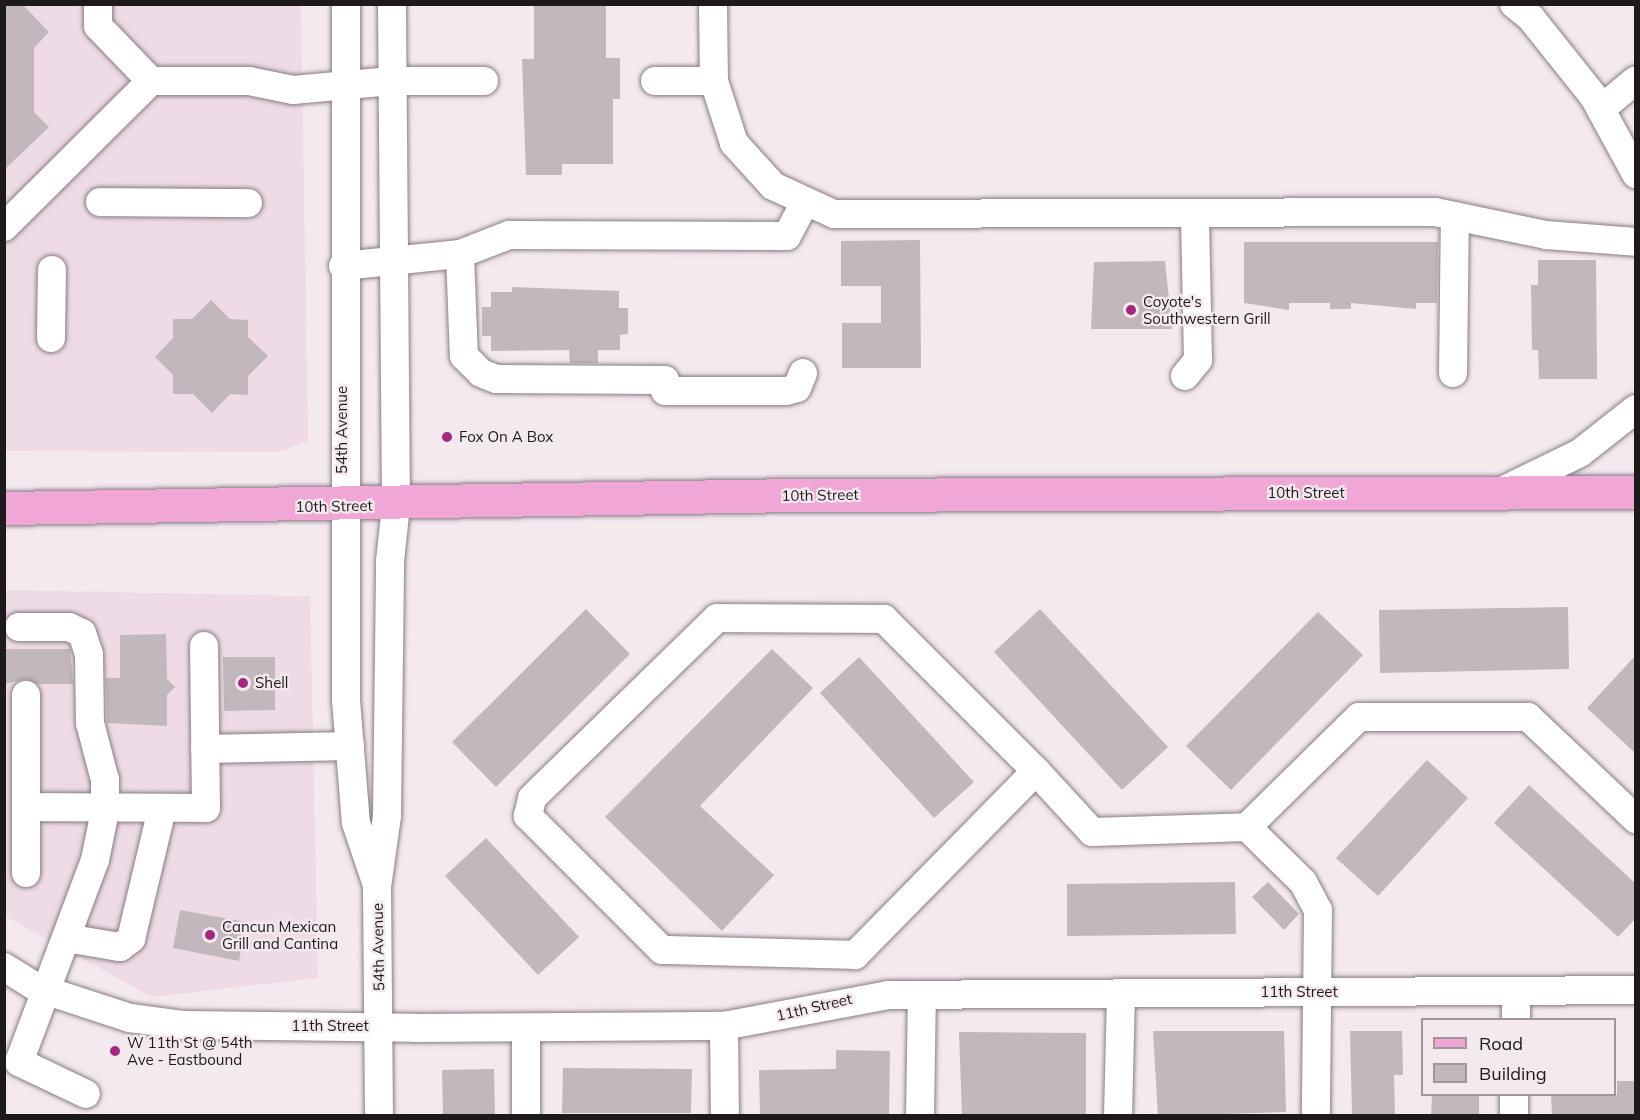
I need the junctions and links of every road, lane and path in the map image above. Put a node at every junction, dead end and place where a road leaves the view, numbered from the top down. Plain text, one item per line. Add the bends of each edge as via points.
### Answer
1 (98, 4) edge
2 (346, 4) edge
3 (392, 4) edge
4 (713, 4) edge
5 (1514, 4) edge
6 (345, 80) junction
7 (1635, 80) edge
8 (151, 81) junction
9 (392, 81) junction
10 (484, 81) dead end
11 (655, 81) dead end
12 (714, 81) junction
13 (1601, 109) junction
14 (1635, 174) edge
15 (100, 202) dead end
16 (248, 202) dead end
17 (804, 204) junction
18 (1195, 214) junction
19 (1455, 216) junction
20 (4, 227) edge
21 (1635, 242) edge
22 (460, 254) junction
23 (393, 257) junction
24 (343, 266) junction
25 (52, 270) dead end
26 (51, 338) dead end
27 (803, 373) dead end
28 (1454, 373) dead end
29 (1185, 376) dead end
30 (1635, 409) edge
31 (1506, 489) junction
32 (1635, 492) edge
33 (396, 506) junction
34 (342, 507) junction
35 (4, 508) edge
36 (19, 627) dead end
37 (204, 646) dead end
38 (26, 695) dead end
39 (350, 746) junction
40 (205, 749) junction
41 (1036, 771) junction
42 (1631, 806) edge
43 (26, 807) junction
44 (162, 809) junction
45 (105, 811) junction
46 (1247, 827) junction
47 (26, 873) dead end
48 (377, 887) junction
49 (66, 938) junction
50 (855, 955) junction
51 (4, 967) edge
52 (1635, 990) edge
53 (46, 991) junction
54 (1516, 991) junction
55 (1317, 992) junction
56 (1121, 993) junction
57 (922, 995) junction
58 (853, 998) junction
59 (1516, 1018) edge
60 (379, 1026) junction
61 (724, 1026) junction
62 (526, 1029) junction
63 (86, 1094) dead end
64 (1514, 1096) edge
65 (379, 1116) edge
66 (526, 1116) edge
67 (725, 1116) edge
68 (920, 1116) edge
69 (1118, 1116) edge
70 (1316, 1116) edge
71 (1514, 1116) edge

1 - 8 street via 98,26
2 - 6 street, 54th Avenue
3 - 9 street, 54th Avenue
4 - 12 street
5 - 13 street via 1532,18
6 - 8 street via 294,71 249,81
6 - 9 street
6 - 24 street, 54th Avenue
7 - 13 street
8 - 20 street
9 - 10 street
9 - 23 street, 54th Avenue
11 - 12 street
12 - 17 street via 734,143 773,186
13 - 14 street
15 - 16 street
17 - 18 street via 865,217
17 - 22 street via 787,236 509,235
18 - 19 street
18 - 29 street via 1198,360
19 - 21 street via 1546,235
19 - 28 street
22 - 23 street
22 - 27 street via 464,356 482,373 496,379 786,391 797,387
23 - 24 street
23 - 33 street, 54th Avenue
24 - 34 street, 54th Avenue
25 - 26 street
30 - 31 street via 1580,453
31 - 32 main road, 10th Street
31 - 33 main road, 10th Street via 796,495
33 - 34 main road, 10th Street
33 - 48 street, 54th Avenue via 390,561 387,816
34 - 35 main road, 10th Street
34 - 39 street, 54th Avenue
36 - 45 street via 69,627 82,633
37 - 40 street
38 - 43 street
39 - 40 street
39 - 48 street, 54th Avenue via 356,824
40 - 44 street via 206,808
41 - 46 street via 1092,832
41 - 50 street
41 - 50 street via 884,619 717,618 532,798 528,816 662,951
42 - 46 street via 1528,717 1359,717
43 - 45 street
43 - 47 street
44 - 45 street
44 - 49 street via 131,939 120,947
45 - 49 street via 95,860
46 - 55 street via 1313,895 1318,910
48 - 60 street, 54th Avenue
49 - 53 street
50 - 58 street
51 - 53 street, 11th Street
52 - 54 street, 11th Street
53 - 60 street, 11th Street via 130,1018 183,1024
53 - 63 street via 19,1062
54 - 55 street, 11th Street
54 - 59 street
55 - 56 street, 11th Street
55 - 70 street
56 - 57 street, 11th Street
56 - 69 street
57 - 58 street, 11th Street
57 - 68 street
58 - 61 street, 11th Street
60 - 62 street, 11th Street
60 - 65 street, 54th Avenue
61 - 62 street, 11th Street
61 - 67 street
62 - 66 street
64 - 71 street

